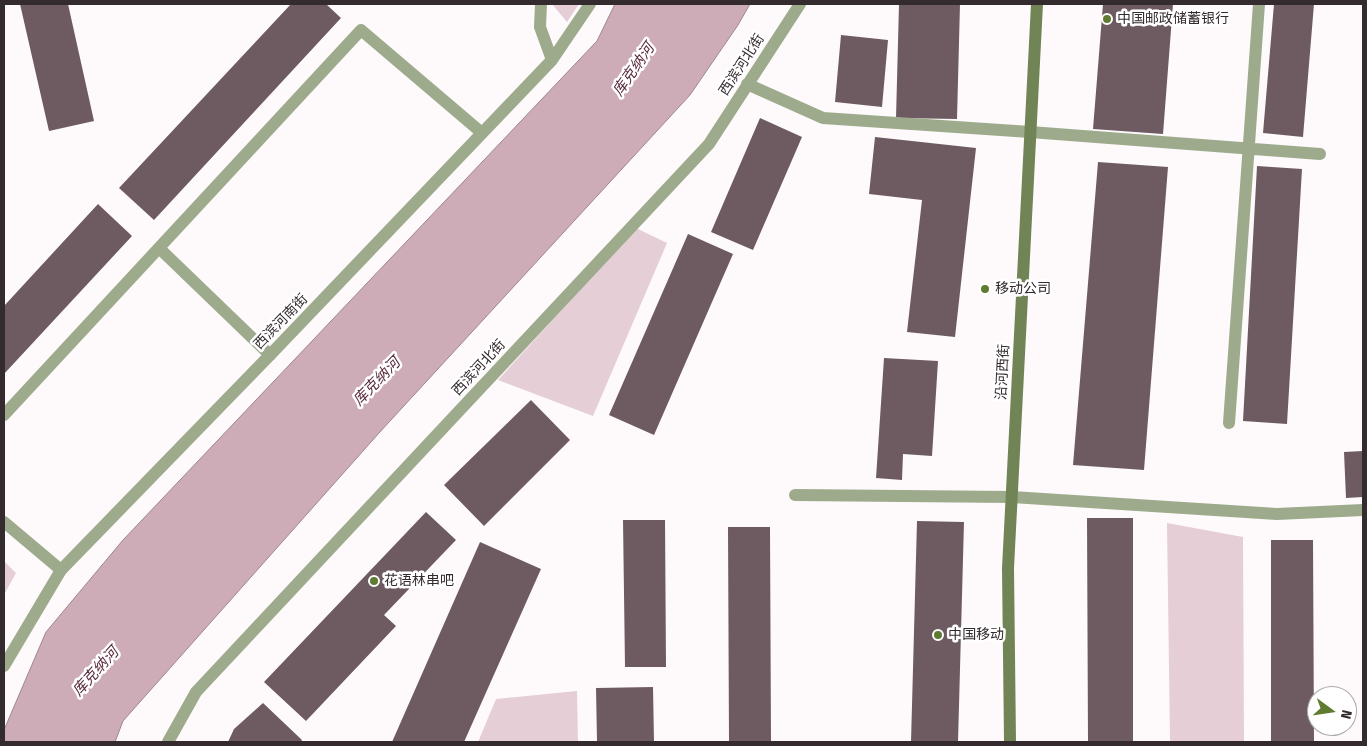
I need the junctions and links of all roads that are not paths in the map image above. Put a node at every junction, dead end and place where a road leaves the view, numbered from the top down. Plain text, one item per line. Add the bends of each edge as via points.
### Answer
1 (541, 4) edge
2 (590, 4) edge
3 (800, 4) edge
4 (1037, 4) edge
5 (1259, 4) edge
6 (552, 60) junction
7 (747, 84) junction
8 (482, 132) junction
9 (1030, 132) junction
10 (1249, 149) junction
11 (1320, 154) dead end
12 (159, 248) junction
13 (270, 355) junction
14 (4, 415) edge
15 (1229, 423) dead end
16 (795, 495) dead end
17 (1012, 497) junction
18 (1363, 510) edge
19 (4, 522) edge
20 (61, 570) junction
21 (4, 666) edge
22 (168, 742) edge
23 (1010, 742) edge

1 - 6 street via 540,27
2 - 6 street, 西滨河南街
3 - 7 street, 西滨河北街
4 - 9 street, 沿河西街
5 - 10 street
6 - 8 street, 西滨河南街
7 - 9 street via 823,118
7 - 22 street, 西滨河北街 via 708,144 196,692
8 - 12 street via 362,30
8 - 13 street, 西滨河南街
9 - 10 street
9 - 17 street, 沿河西街
10 - 11 street
10 - 15 street
12 - 13 street
12 - 14 street
13 - 20 street, 西滨河南街
16 - 17 street
17 - 18 street via 1277,514
17 - 23 street, 沿河西街 via 1008,568
19 - 20 street
20 - 21 street, 西滨河南街

